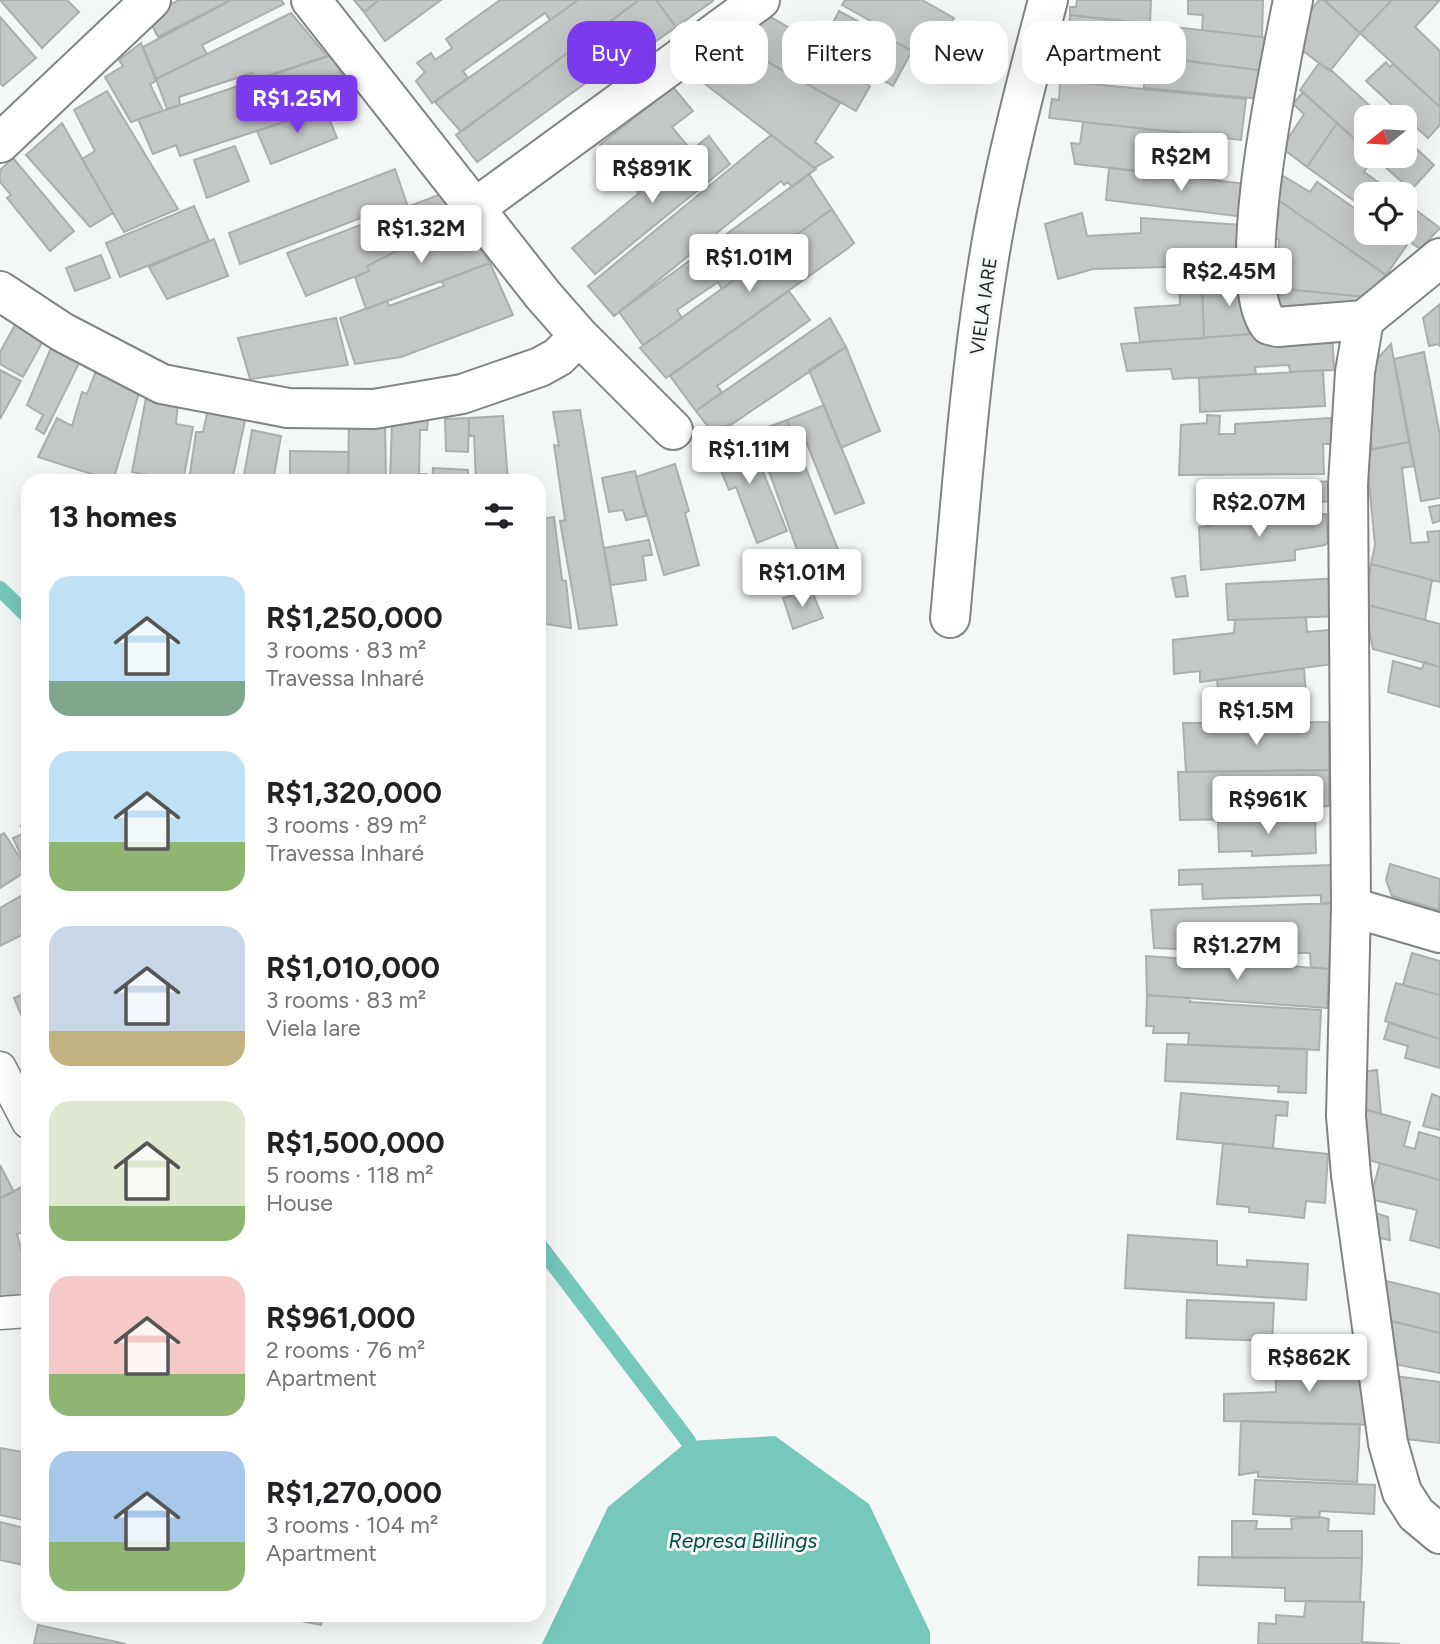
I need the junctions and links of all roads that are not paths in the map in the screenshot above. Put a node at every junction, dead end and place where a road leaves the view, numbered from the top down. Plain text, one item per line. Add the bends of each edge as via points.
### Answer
1 (311, 0) edge
2 (760, 0) edge
3 (1048, 0) edge
4 (1293, 0) edge
5 (144, 2) edge
6 (0, 143) edge
7 (475, 208) junction
8 (1440, 258) edge
9 (0, 291) edge
10 (1364, 320) junction
11 (579, 337) junction
12 (673, 430) dead end
13 (950, 618) dead end
14 (1351, 907) junction
15 (1440, 933) edge
16 (0, 1068) edge
17 (21, 1108) edge
18 (21, 1312) edge
19 (0, 1313) edge
20 (1440, 1534) edge

1 - 7 street
2 - 7 street
3 - 13 street, VIELA IARE via 1008,153 988,265
4 - 10 street via 1259,192 1256,257 1261,309 1269,325 1277,327
5 - 6 street
7 - 11 street
8 - 10 street
9 - 11 street via 62,332 162,384 288,408 374,409 462,394 540,367
10 - 14 street via 1355,372 1348,484
11 - 12 street
14 - 15 street
14 - 20 street via 1346,1116 1386,1430 1402,1492 1416,1514
16 - 17 lane
18 - 19 lane

